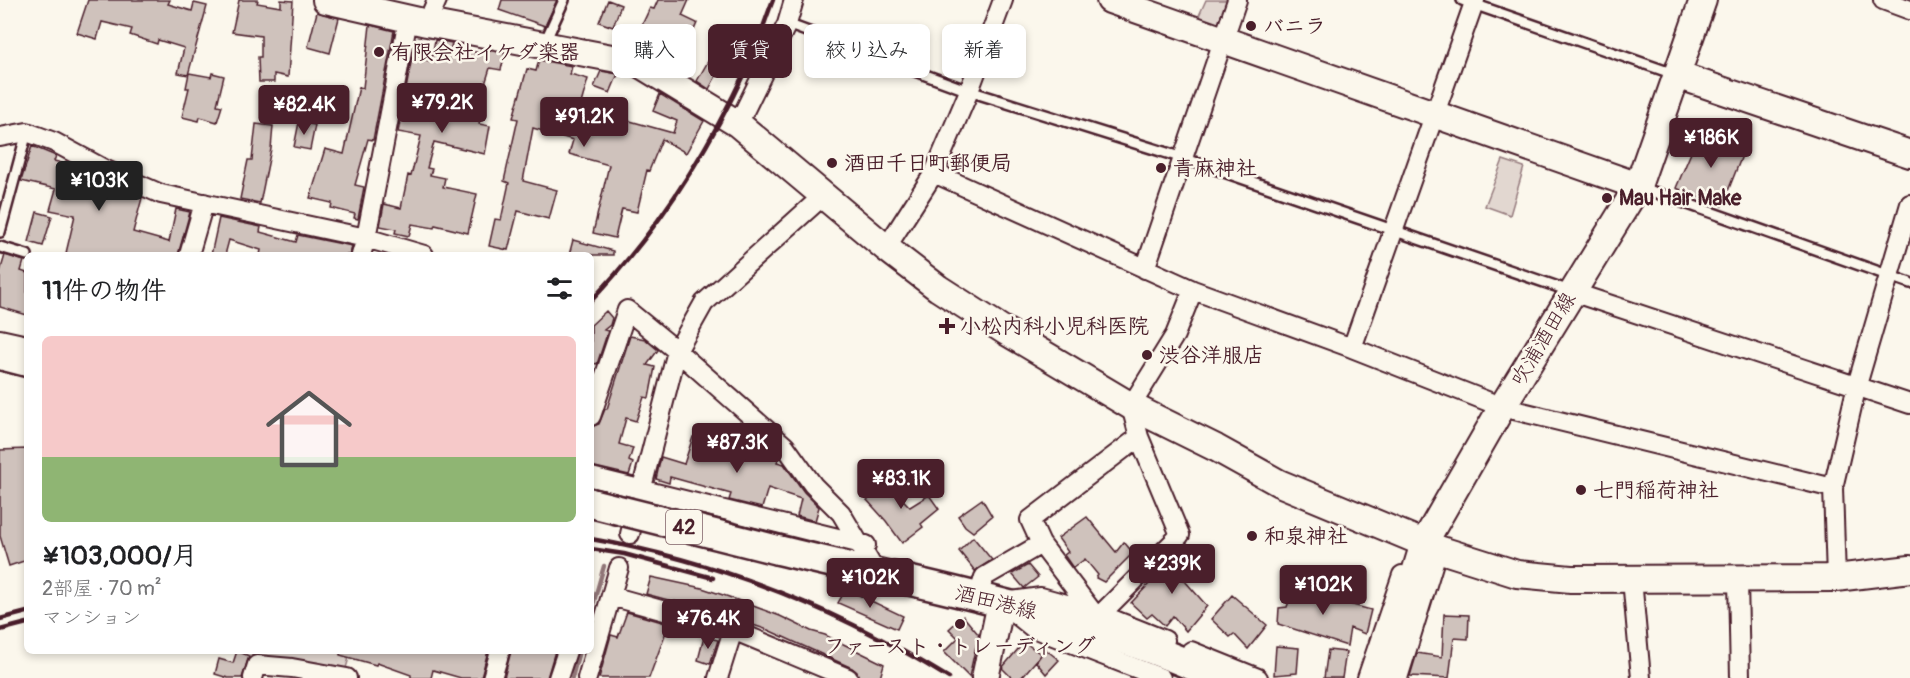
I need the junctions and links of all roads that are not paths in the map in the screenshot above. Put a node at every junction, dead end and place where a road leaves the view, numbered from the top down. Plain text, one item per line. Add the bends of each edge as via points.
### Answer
1 (326, 0) edge
2 (437, 0) edge
3 (564, 0) edge
4 (794, 0) edge
5 (1003, 0) edge
6 (1110, 0) edge
7 (1237, 0) edge
8 (1703, 0) edge
9 (1884, 0) edge
10 (1470, 1) edge
11 (1910, 10) edge
12 (417, 22) junction
13 (787, 24) edge
14 (792, 26) edge
15 (1223, 40) junction
16 (543, 46) junction
17 (1677, 75) junction
18 (761, 78) edge
19 (969, 91) junction
20 (1435, 115) junction
21 (738, 124) junction
22 (27, 132) junction
23 (0, 137) edge
24 (1910, 154) edge
25 (1183, 158) junction
26 (934, 173) junction
27 (1638, 186) junction
28 (824, 195) junction
29 (204, 203) junction
30 (1910, 204) edge
31 (1393, 230) junction
32 (0, 232) edge
33 (0, 247) edge
34 (364, 247) edge
35 (886, 248) junction
36 (190, 252) edge
37 (402, 252) edge
38 (24, 254) edge
39 (1145, 270) junction
40 (1889, 276) junction
41 (1910, 283) edge
42 (1193, 290) junction
43 (1572, 292) junction
44 (0, 339) edge
45 (24, 344) edge
46 (1352, 348) junction
47 (677, 351) junction
48 (0, 355) edge
49 (24, 361) edge
50 (1857, 385) junction
51 (1910, 404) edge
52 (1131, 406) junction
53 (594, 407) edge
54 (1502, 407) junction
55 (1139, 437) junction
56 (594, 478) edge
57 (1833, 488) junction
58 (641, 489) junction
59 (594, 504) edge
60 (630, 534) dead end
61 (1426, 543) junction
62 (1041, 544) junction
63 (867, 545) junction
64 (619, 568) dead end
65 (1910, 569) edge
66 (878, 574) junction
67 (1836, 578) junction
68 (1632, 579) junction
69 (1738, 580) junction
70 (611, 596) junction
71 (990, 600) junction
72 (1096, 612) junction
73 (733, 630) junction
74 (499, 654) edge
75 (566, 654) edge
76 (1390, 670) edge
77 (253, 678) edge
78 (346, 678) edge
79 (492, 678) edge
80 (558, 678) edge
81 (587, 678) edge
82 (718, 678) edge
83 (848, 678) edge
84 (985, 678) edge
85 (1161, 678) edge
86 (1220, 678) edge
87 (1258, 678) edge
88 (1367, 678) edge
89 (1641, 678) edge
90 (1740, 678) edge

1 - 12 street
2 - 12 street
3 - 16 lane
4 - 13 street
5 - 19 street
6 - 15 street
7 - 15 street
8 - 17 street, 吹浦酒田線
9 - 11 street
10 - 17 lane
10 - 20 street
12 - 16 street
12 - 34 street
14 - 19 lane
15 - 20 street
15 - 25 street
16 - 21 street via 638,63
17 - 24 street
17 - 27 street, 吹浦酒田線
18 - 21 street
19 - 25 lane
19 - 26 street
20 - 27 street
20 - 31 street
21 - 28 street
22 - 23 street
22 - 29 street via 161,194
22 - 32 lane
25 - 31 lane
25 - 39 street
26 - 35 street
26 - 39 street
27 - 40 lane
27 - 43 street, 吹浦酒田線
28 - 35 street
28 - 47 street via 704,303
29 - 34 street
29 - 36 street
30 - 40 street
31 - 43 lane
31 - 46 street
33 - 38 lane
34 - 37 street
35 - 52 street via 938,288
39 - 42 street
40 - 41 lane
40 - 50 street
42 - 46 street
42 - 52 street via 1175,335
43 - 50 street
43 - 54 street, 吹浦酒田線
44 - 45 street
46 - 54 street
47 - 53 street via 627,310
47 - 58 street
47 - 63 street via 785,446 813,485
48 - 49 main road
50 - 51 street
50 - 57 street
52 - 55 street
52 - 61 street via 1279,483
54 - 57 street
54 - 61 street, 吹浦酒田線
55 - 62 street via 1030,520
55 - 72 street via 1180,535
56 - 58 street
57 - 67 street
58 - 60 street
58 - 63 street
59 - 66 main road, 酒田港線 / 42, bridge
61 - 68 street via 1517,574
61 - 76 street, 吹浦酒田線
61 - 88 street
62 - 71 street via 984,577
62 - 72 street
63 - 66 street
64 - 70 street
65 - 67 street
66 - 71 main road, 酒田港線 / 42
67 - 69 street
68 - 69 street
68 - 89 street
69 - 90 street
70 - 73 street
70 - 81 street
71 - 72 street via 1041,597
71 - 84 street
71 - 85 street via 1033,628
71 - 86 main road, 酒田港線 / 42 via 1068,620
72 - 87 street
73 - 82 street
73 - 83 street
74 - 79 street
75 - 80 street
77 - 78 street via 257,665

